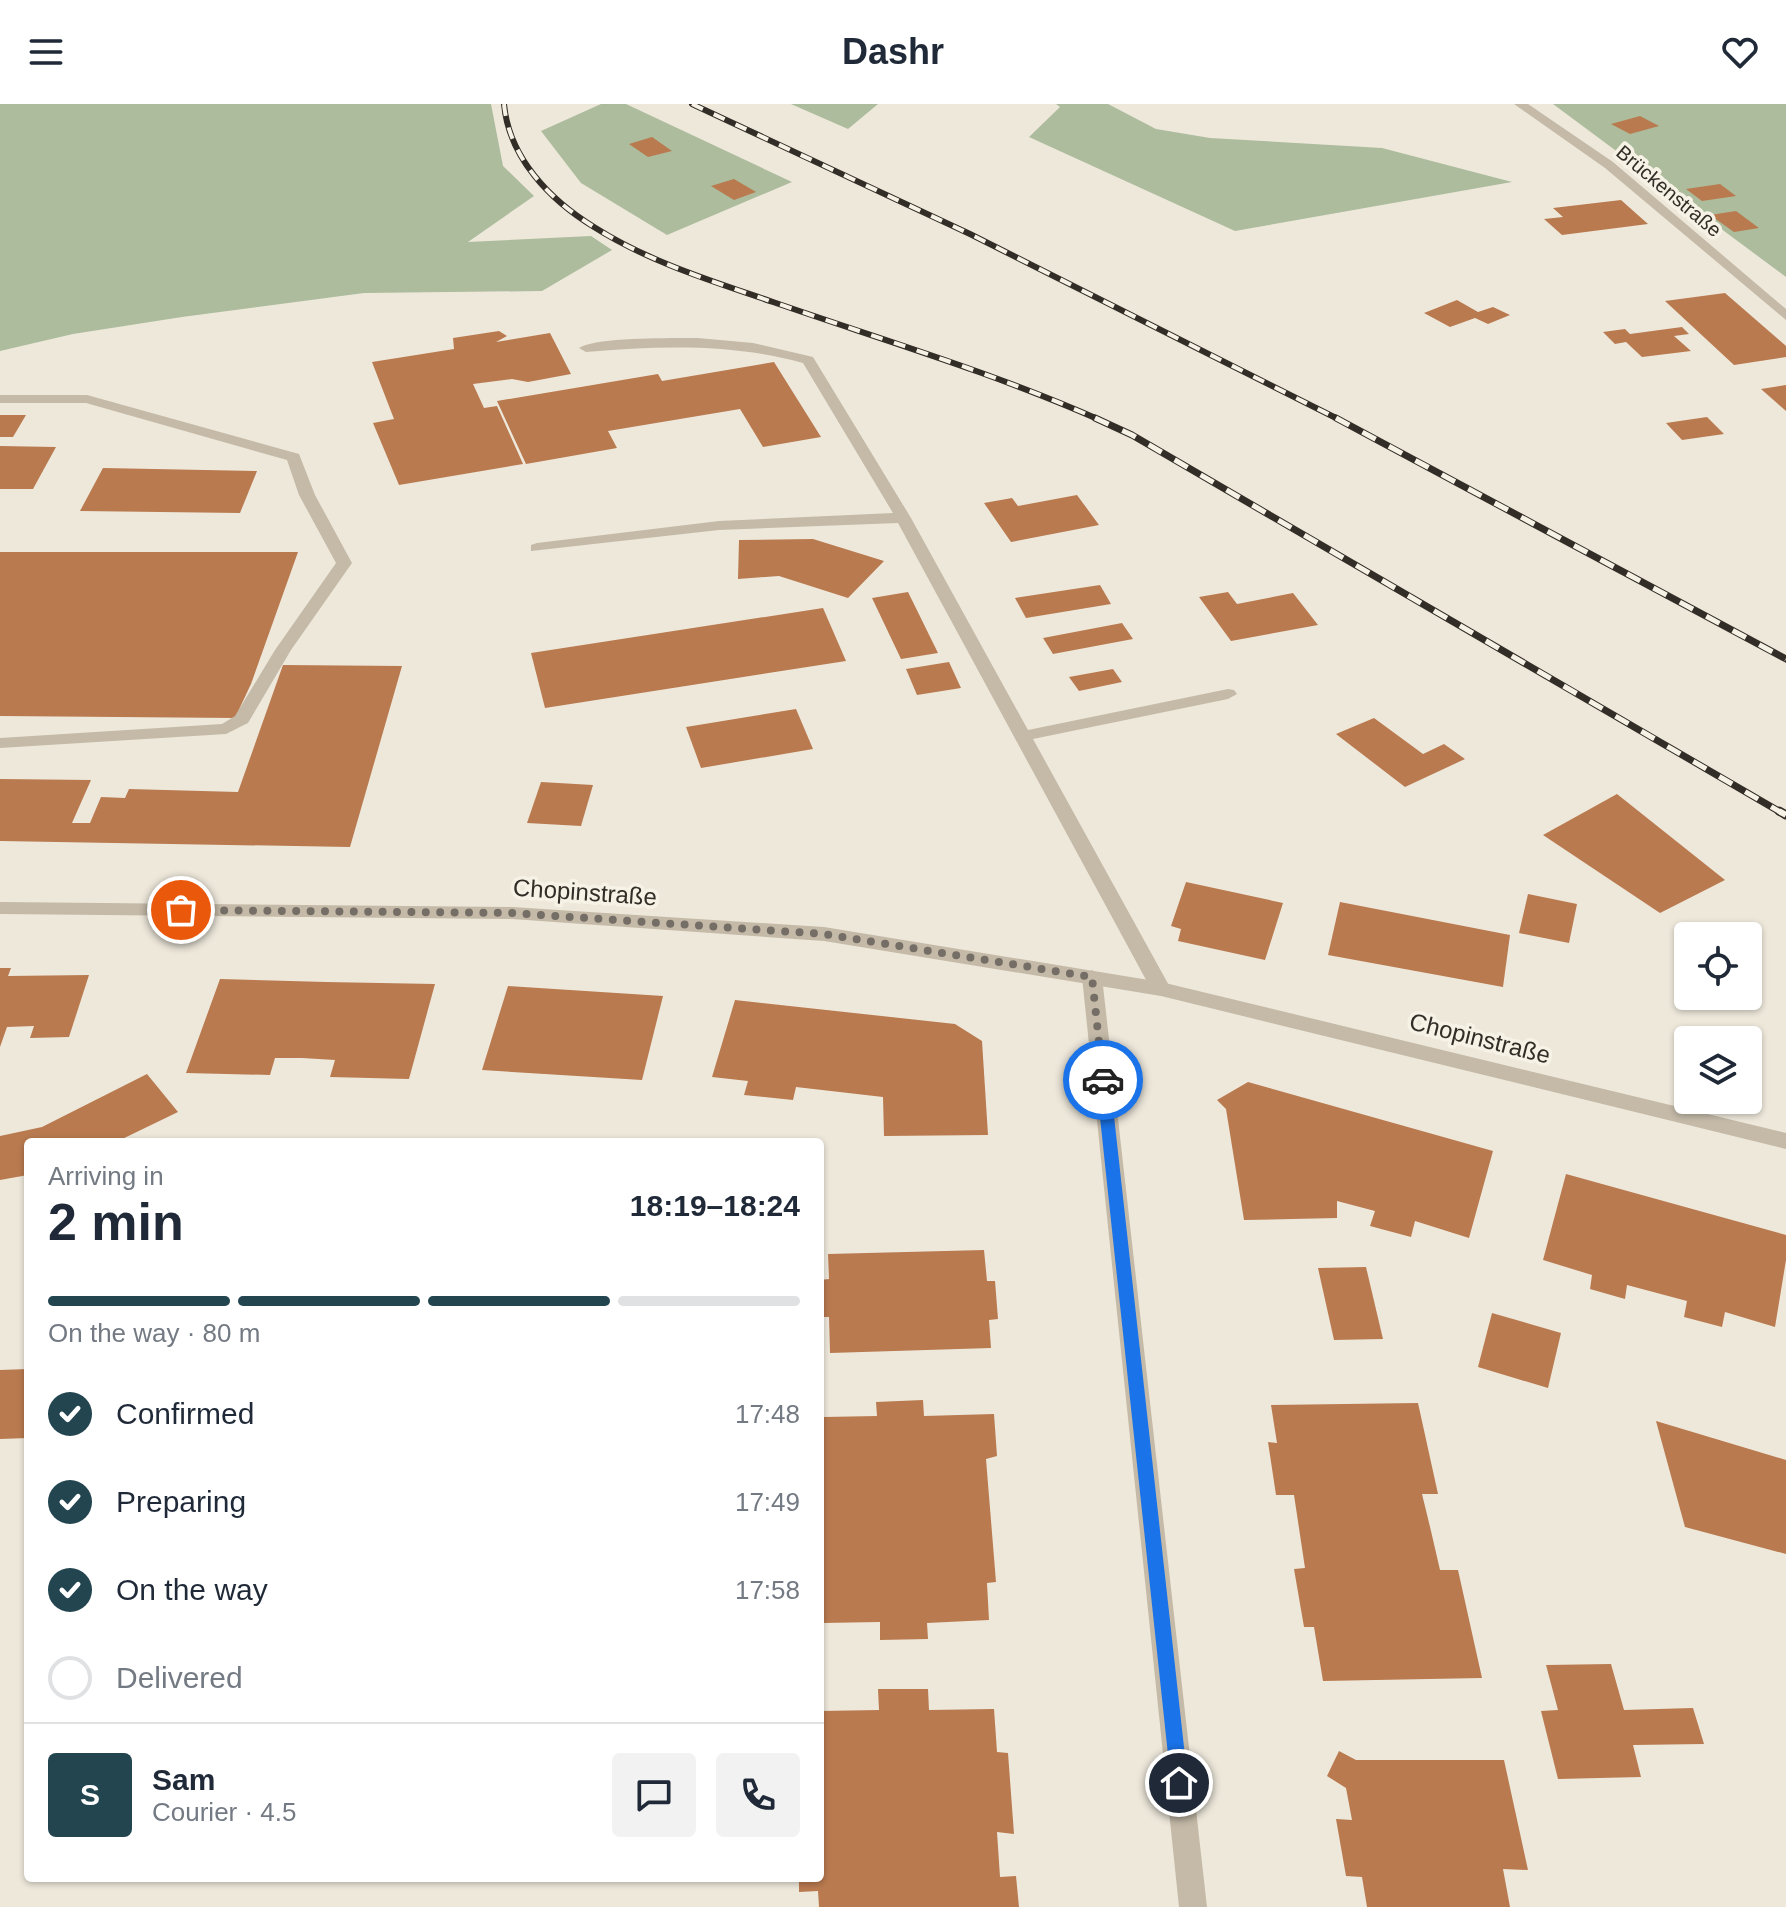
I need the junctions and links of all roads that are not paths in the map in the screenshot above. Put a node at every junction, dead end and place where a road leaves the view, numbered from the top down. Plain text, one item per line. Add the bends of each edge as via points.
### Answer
1 (1520, 104) edge
2 (1786, 316) edge
3 (586, 348) dead end
4 (0, 399) edge
5 (903, 518) junction
6 (537, 548) dead end
7 (1228, 694) dead end
8 (1022, 736) junction
9 (0, 743) edge
10 (0, 908) edge
11 (1092, 977) junction
12 (1161, 989) junction
13 (1786, 1141) edge
14 (1193, 1907) edge

1 - 2 street, Brückenstraße via 1609,165
3 - 5 street via 691,341 770,347 808,360
4 - 9 street via 87,399 294,457 307,495 344,563 242,719 226,729
5 - 6 street via 772,519 633,531
5 - 8 street
7 - 8 street
8 - 12 street
10 - 11 street, Chopinstraße via 512,913 824,934
11 - 12 street, Chopinstraße
11 - 14 street
12 - 13 street, Chopinstraße

